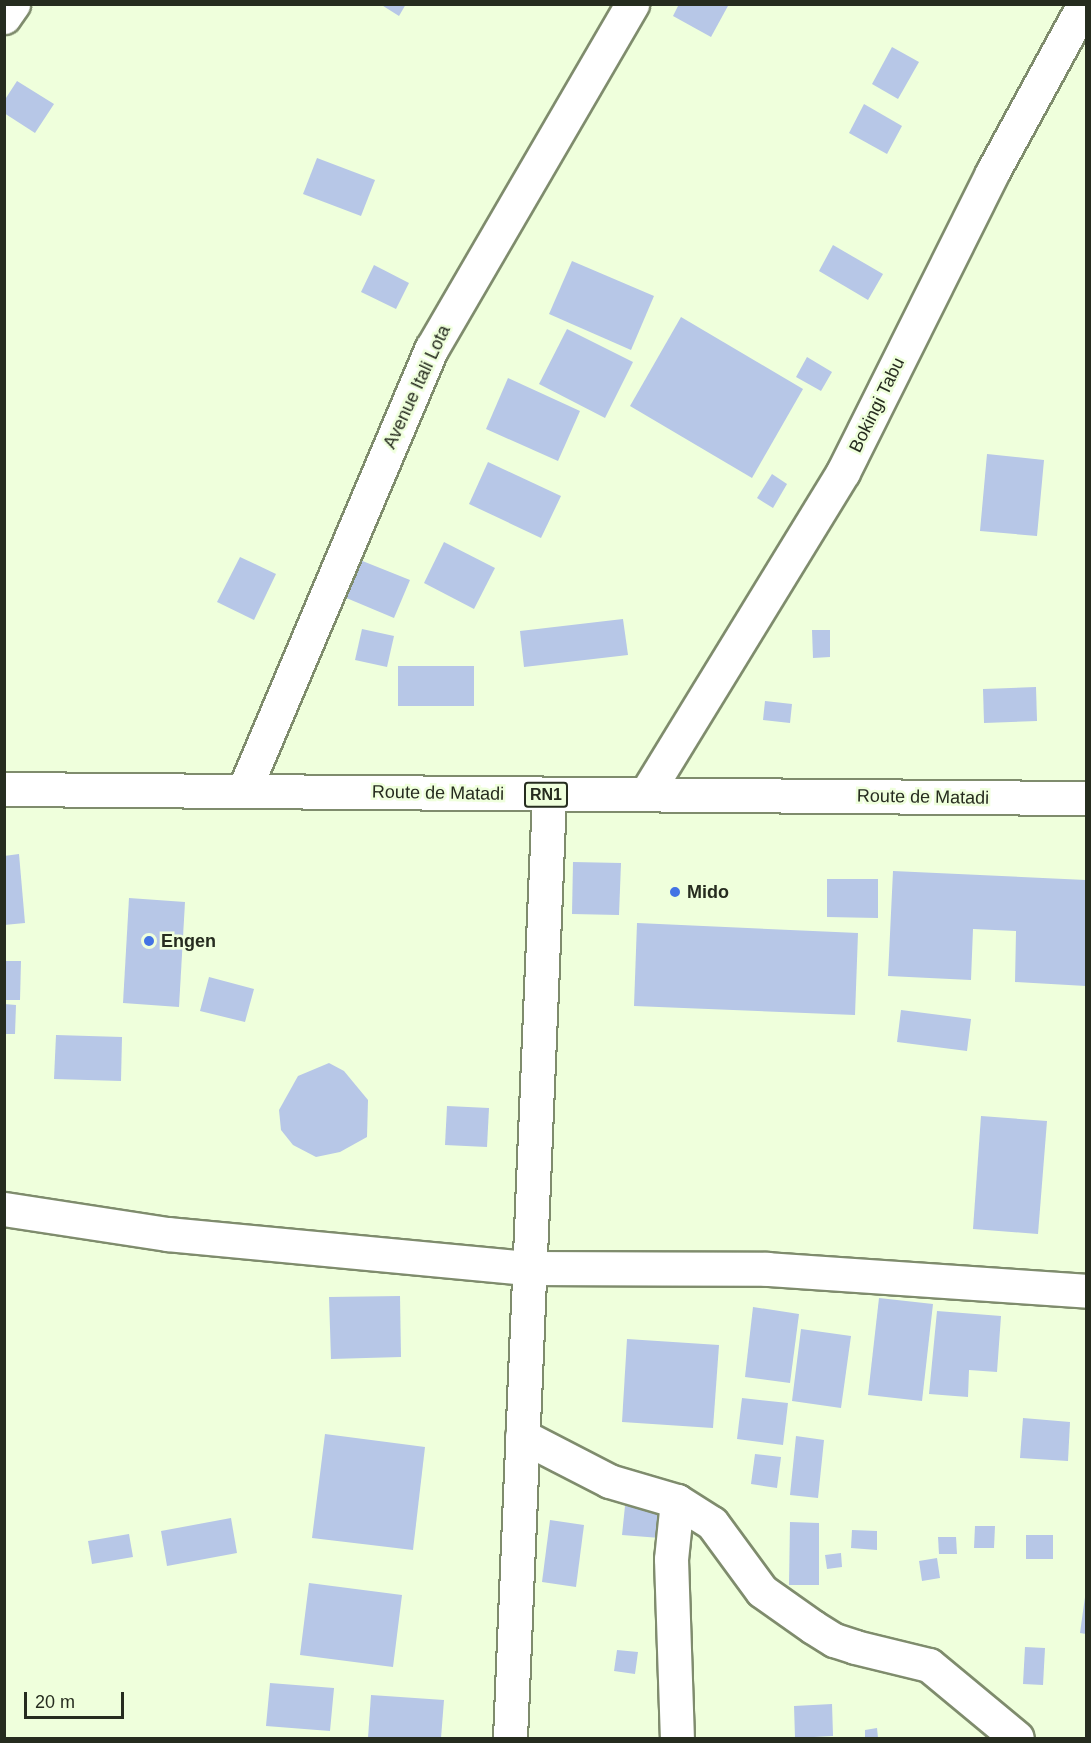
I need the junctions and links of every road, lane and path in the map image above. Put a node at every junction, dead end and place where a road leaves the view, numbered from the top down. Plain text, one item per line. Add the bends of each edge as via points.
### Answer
1 (13, 4) edge
2 (632, 4) edge
3 (1084, 4) edge
4 (4, 17) edge
5 (4, 789) edge
6 (244, 790) junction
7 (647, 792) junction
8 (549, 795) junction
9 (1086, 798) edge
10 (4, 1209) edge
11 (529, 1268) junction
12 (1086, 1291) edge
13 (522, 1436) junction
14 (677, 1501) junction
15 (510, 1738) edge
16 (677, 1738) edge
17 (1017, 1738) edge

1 - 4 main road
2 - 6 main road, Avenue Itali Lota via 432,348
3 - 7 main road, Bokingi Tabu via 992,173 843,472
5 - 6 main road, Route de Matadi / RN1
6 - 8 main road, Route de Matadi / RN1
7 - 8 main road, Route de Matadi / RN1
7 - 9 main road, Route de Matadi / RN1
8 - 11 main road
10 - 11 main road via 166,1234
11 - 12 main road via 766,1269
11 - 13 main road
13 - 14 main road via 609,1481
13 - 15 main road
14 - 16 main road via 670,1559
14 - 17 main road via 712,1523 762,1591 813,1627 855,1647 929,1665

